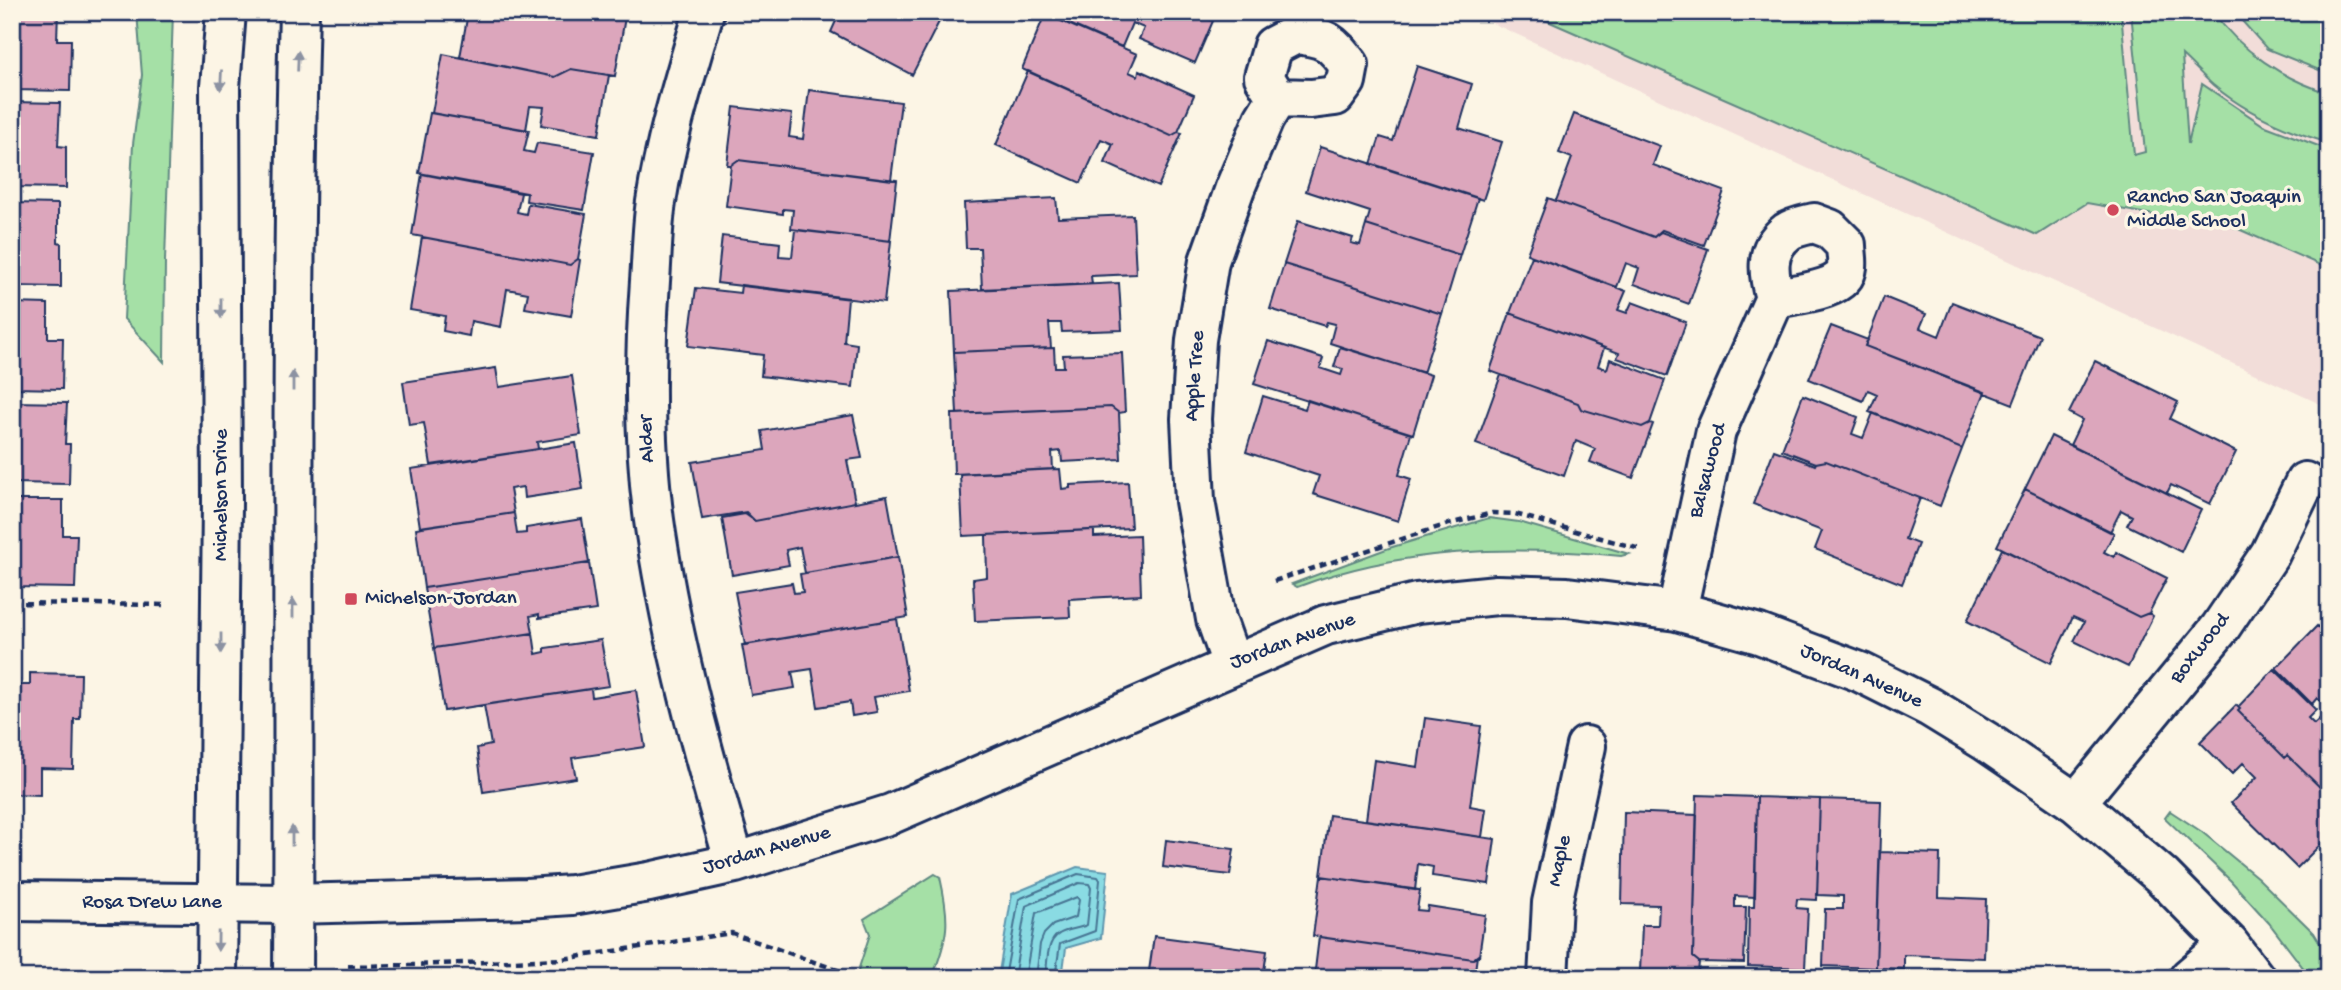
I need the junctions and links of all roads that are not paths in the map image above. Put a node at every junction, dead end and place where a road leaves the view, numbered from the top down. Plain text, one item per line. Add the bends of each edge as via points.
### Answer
1 (226, 12) edge
2 (299, 12) edge
3 (704, 12) edge
4 (1277, 98) dead end
5 (1775, 298) dead end
6 (2305, 482) dead end
7 (1677, 611) junction
8 (1232, 664) junction
9 (1586, 747) dead end
10 (2076, 803) junction
11 (735, 863) junction
12 (12, 901) edge
13 (219, 903) junction
14 (292, 904) junction
15 (2229, 944) junction
16 (217, 978) edge
17 (293, 978) edge
18 (1548, 978) edge
19 (2189, 978) edge
20 (2255, 978) edge

1 -> 13 street, Michelson Drive via 220,87
14 -> 2 street
3 - 11 street, Alder via 679,96 656,202 645,358 647,446 656,533 678,651
4 - 8 street, Apple Tree via 1240,176 1209,261 1196,340 1191,419 1195,501 1216,619
5 - 7 street, Balsawood via 1716,431
6 - 10 street, Boxwood via 2270,554 2220,628
7 - 8 street, Jordan Avenue via 1567,597 1497,595 1417,603 1326,625
7 - 10 street, Jordan Avenue via 1759,634 1860,672 1930,707
8 - 11 street, Jordan Avenue via 891,814
9 - 18 street, Maple via 1552,903
10 - 15 street, Jordan Avenue via 2162,876
11 - 14 street, Jordan Avenue via 572,895
12 - 13 street, Rosa Drew Lane
13 - 14 street, Rosa Drew Lane
13 -> 16 street, Michelson Drive
14 - 17 street
15 - 19 street
15 - 20 street, Jordan Avenue

